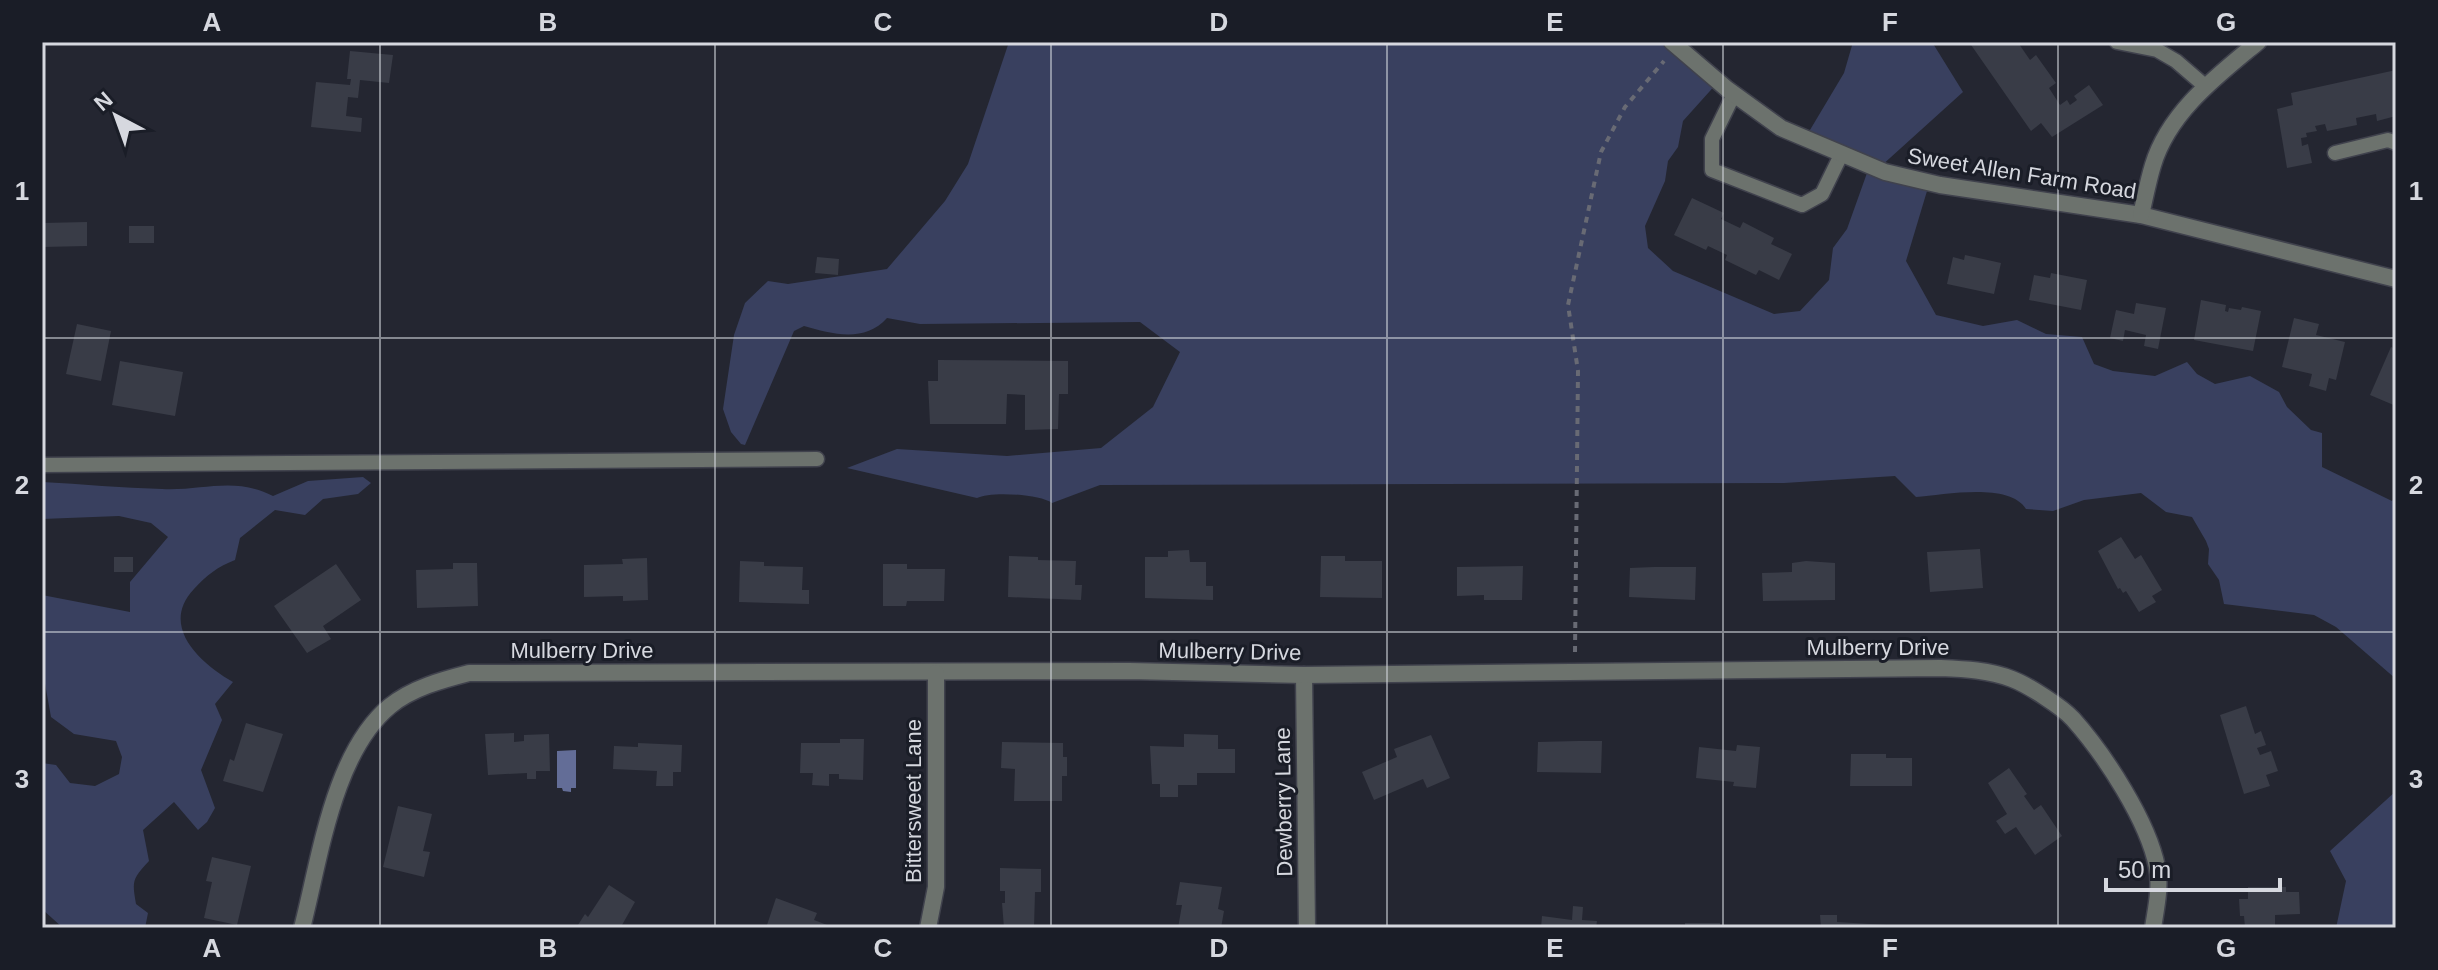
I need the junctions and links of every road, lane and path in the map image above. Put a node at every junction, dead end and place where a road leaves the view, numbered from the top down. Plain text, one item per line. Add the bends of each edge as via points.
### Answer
1 (2117, 42) edge
2 (2258, 42) edge
3 (1674, 44) edge
4 (2205, 86) junction
5 (1734, 94) junction
6 (2396, 143) edge
7 (2335, 153) dead end
8 (1841, 155) junction
9 (2141, 215) junction
10 (2396, 279) edge
11 (817, 459) dead end
12 (42, 465) edge
13 (1575, 670) junction
14 (936, 673) junction
15 (1304, 675) junction
16 (302, 928) edge
17 (928, 928) edge
18 (1307, 928) edge
19 (2153, 928) edge

1 - 4 lane via 2157,50
2 - 4 street
3 - 5 street, Sweet Allen Farm Road
3 - 13 path via 1625,107 1601,152 1568,305 1578,371
4 - 9 street via 2174,123 2153,163
5 - 8 street, Sweet Allen Farm Road via 1781,128
5 - 8 lane via 1712,139 1712,170 1802,205 1822,194
6 - 7 lane via 2388,140
8 - 9 street, Sweet Allen Farm Road via 1940,185
9 - 10 street, Sweet Allen Farm Road
11 - 12 lane
13 - 15 street, Mulberry Drive
13 - 19 street, Mulberry Drive via 1940,668 2014,680 2071,717 2140,818 2158,870
14 - 15 street, Mulberry Drive
14 - 16 street, Mulberry Drive via 469,673 427,685 390,706 361,739 341,776
14 - 17 street, Bittersweet Lane via 936,887
15 - 18 street, Dewberry Lane

